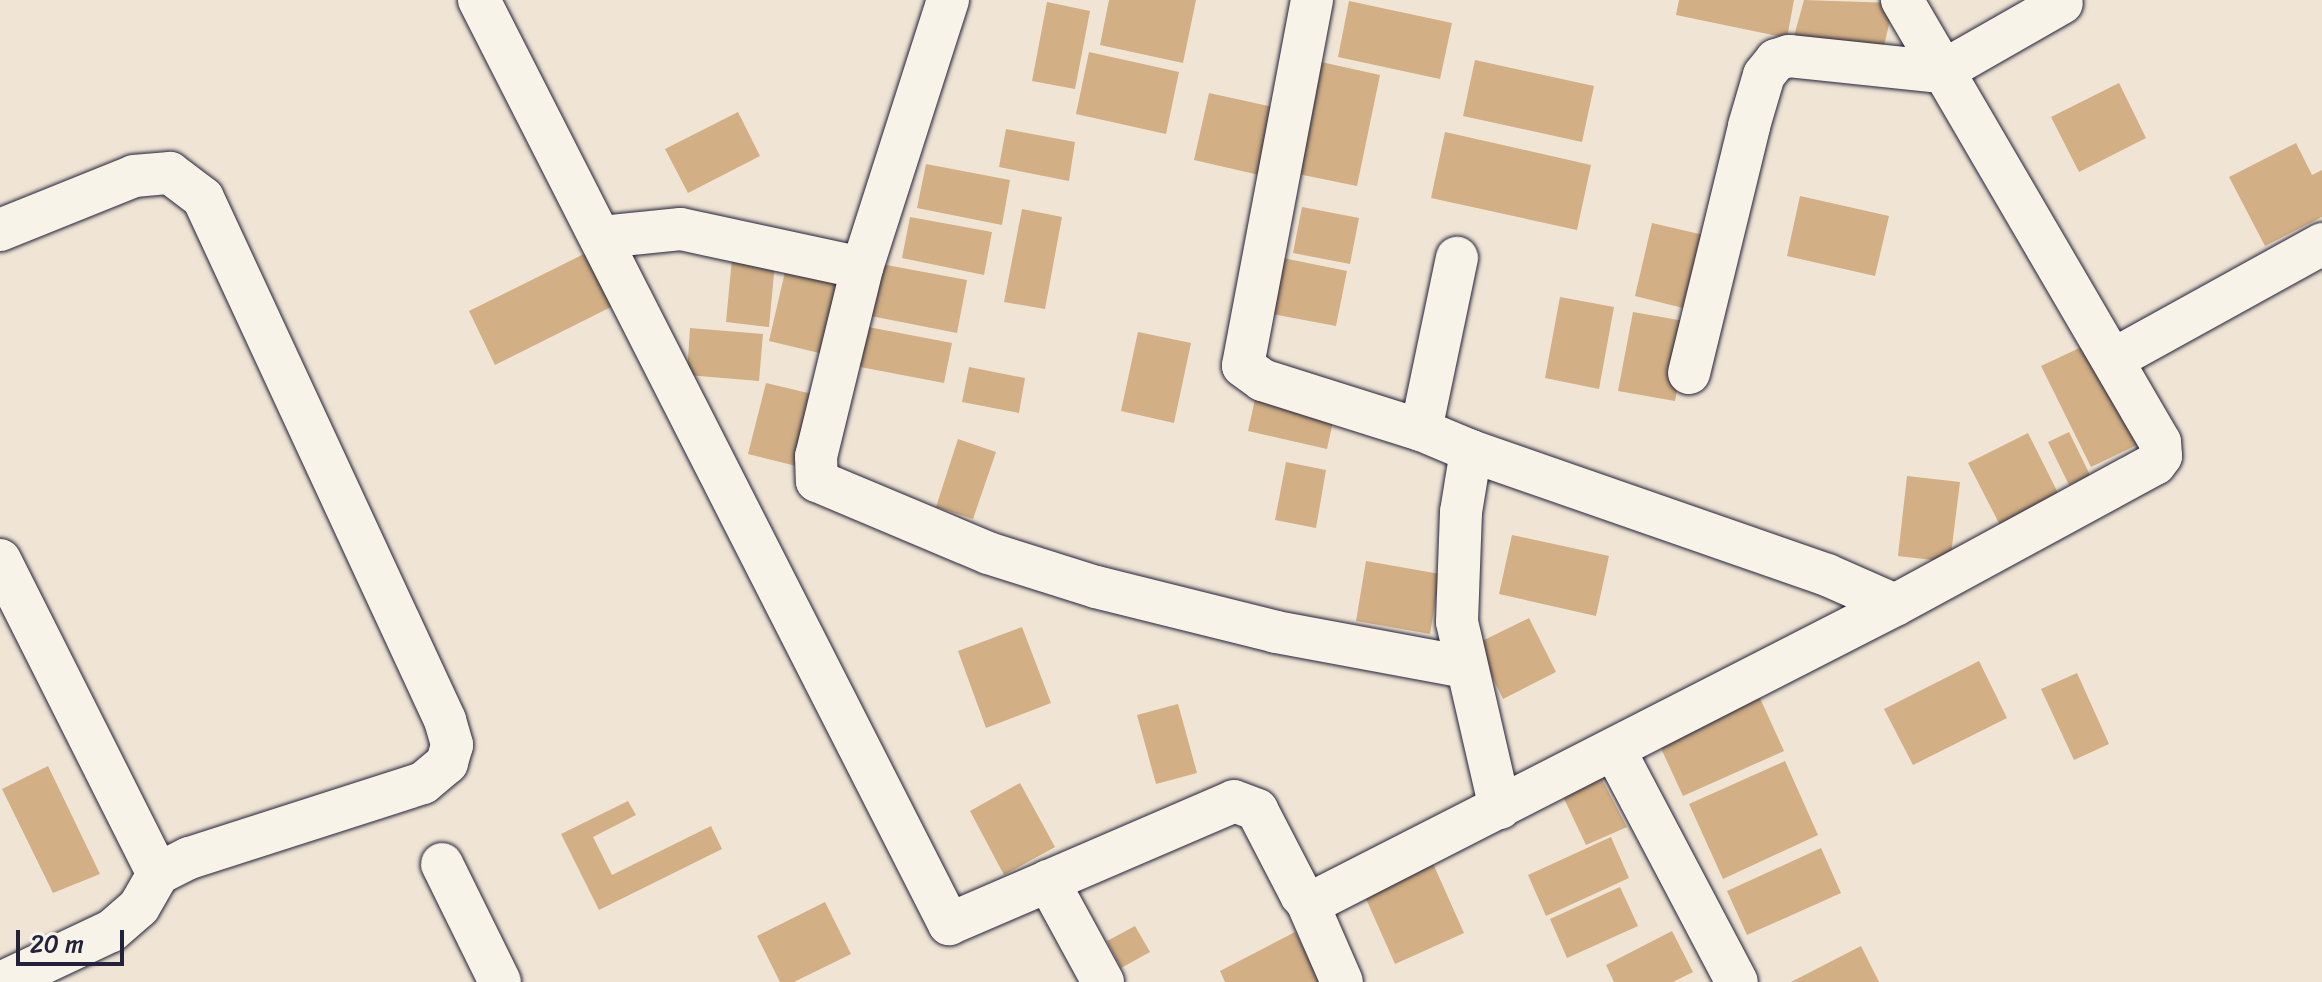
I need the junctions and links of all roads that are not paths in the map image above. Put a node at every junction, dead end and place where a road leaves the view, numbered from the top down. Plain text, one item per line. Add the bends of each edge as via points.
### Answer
1 (479, 0) edge
2 (948, 0) edge
3 (1312, 0) edge
4 (1902, 0) edge
5 (2062, 3) dead end
6 (1941, 72) junction
7 (0, 230) edge
8 (602, 237) junction
9 (2322, 244) edge
10 (1457, 258) dead end
11 (862, 268) junction
12 (2114, 359) junction
13 (1689, 373) dead end
14 (1421, 430) junction
15 (1471, 451) junction
16 (0, 560) edge
17 (1895, 605) junction
18 (1464, 667) junction
19 (1614, 749) junction
20 (1500, 808) junction
21 (442, 864) dead end
22 (158, 874) junction
23 (1048, 881) junction
24 (1307, 902) junction
25 (3, 982) edge
26 (500, 982) edge
27 (1103, 982) edge
28 (1342, 982) edge
29 (1737, 982) edge

1 - 8 street
2 - 11 street
3 - 14 street via 1243,366 1262,380
4 - 6 street
5 - 6 street
6 - 12 street
6 - 13 street via 1789,56 1776,60 1764,75 1749,126
7 - 22 street via 134,176 170,173 203,198 439,705 452,745 447,763 423,783 189,858
8 - 11 street via 681,229
8 - 23 street via 949,924
9 - 12 street
10 - 14 street
11 - 18 street via 816,456 815,474 825,486 988,553 1096,587 1276,632
12 - 17 street via 2160,442 2161,456 2155,464
14 - 15 street
15 - 17 street via 1827,575
15 - 18 street via 1456,564
16 - 22 street
17 - 19 street
18 - 20 street
19 - 20 street
19 - 29 street
20 - 24 street
21 - 26 street
22 - 25 street via 139,907 111,931
23 - 24 street via 1217,806 1245,801 1257,810
23 - 27 street
24 - 28 street

